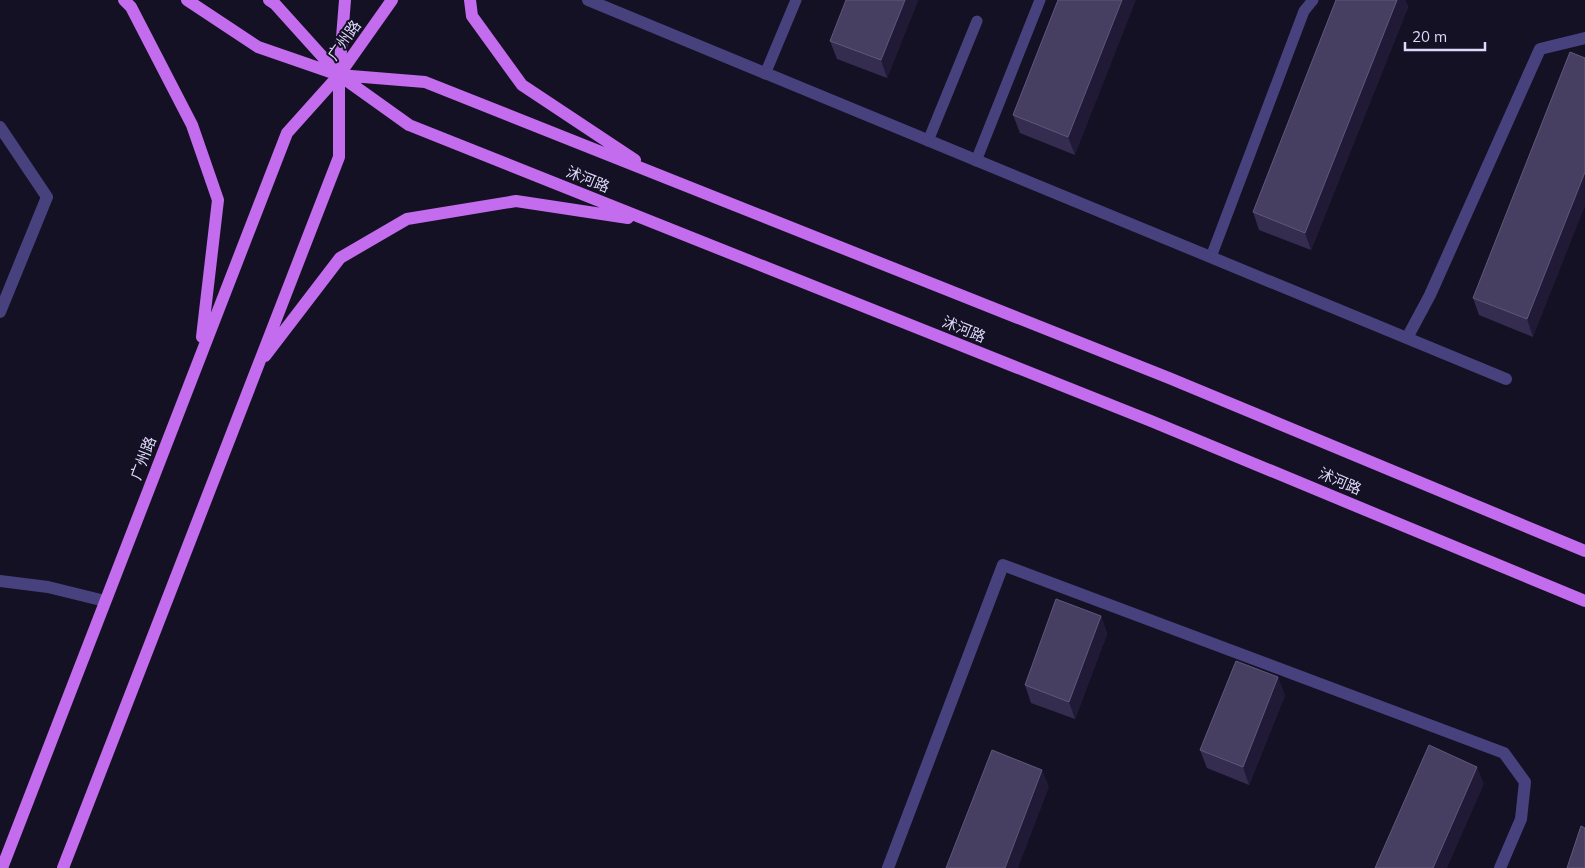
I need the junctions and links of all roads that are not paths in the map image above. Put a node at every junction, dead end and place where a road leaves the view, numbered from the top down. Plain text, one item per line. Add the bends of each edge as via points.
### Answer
1 (124, 0) edge
2 (187, 0) edge
3 (269, 0) edge
4 (345, 0) edge
5 (392, 0) edge
6 (470, 0) edge
7 (588, 0) edge
8 (796, 0) edge
9 (1040, 0) edge
10 (1313, 0) edge
11 (977, 21) dead end
12 (1585, 38) edge
13 (765, 74) junction
14 (339, 75) junction
15 (0, 127) edge
16 (928, 141) junction
17 (976, 161) junction
18 (656, 174) junction
19 (650, 221) junction
20 (1211, 257) junction
21 (0, 312) edge
22 (1406, 338) junction
23 (200, 356) junction
24 (256, 368) junction
25 (1506, 379) dead end
26 (1585, 551) edge
27 (0, 581) edge
28 (105, 601) junction
29 (1585, 601) edge
30 (2, 868) edge
31 (62, 868) edge
32 (888, 868) edge
33 (1500, 868) edge

1 - 23 main road via 192,124 218,200
2 - 14 main road, 沭河路 via 258,47
3 - 14 main road, 沭河路
4 - 14 main road, 广州路
5 - 14 main road, 广州路
6 - 18 main road via 472,16 522,85
7 - 13 street
8 - 13 lane
9 - 17 lane
10 - 20 lane via 1304,11
11 - 16 lane
12 - 22 street via 1540,49 1430,295
13 - 16 street
14 - 18 main road, 沭河路 via 425,82
14 - 19 main road, 沭河路 via 409,125
14 - 23 main road, 广州路 via 287,133
14 - 24 main road, 广州路 via 338,157
15 - 21 street via 47,197
16 - 17 street
17 - 20 street
18 - 26 main road, 沭河路 via 1169,378
19 - 24 main road via 516,202 407,218 340,258
19 - 29 main road, 沭河路 via 1151,421
20 - 22 street
22 - 25 street
23 - 28 main road, 广州路
24 - 31 main road, 广州路
27 - 28 street via 48,587
28 - 30 main road, 广州路
32 - 33 street via 1003,565 1504,753 1524,782 1521,819

